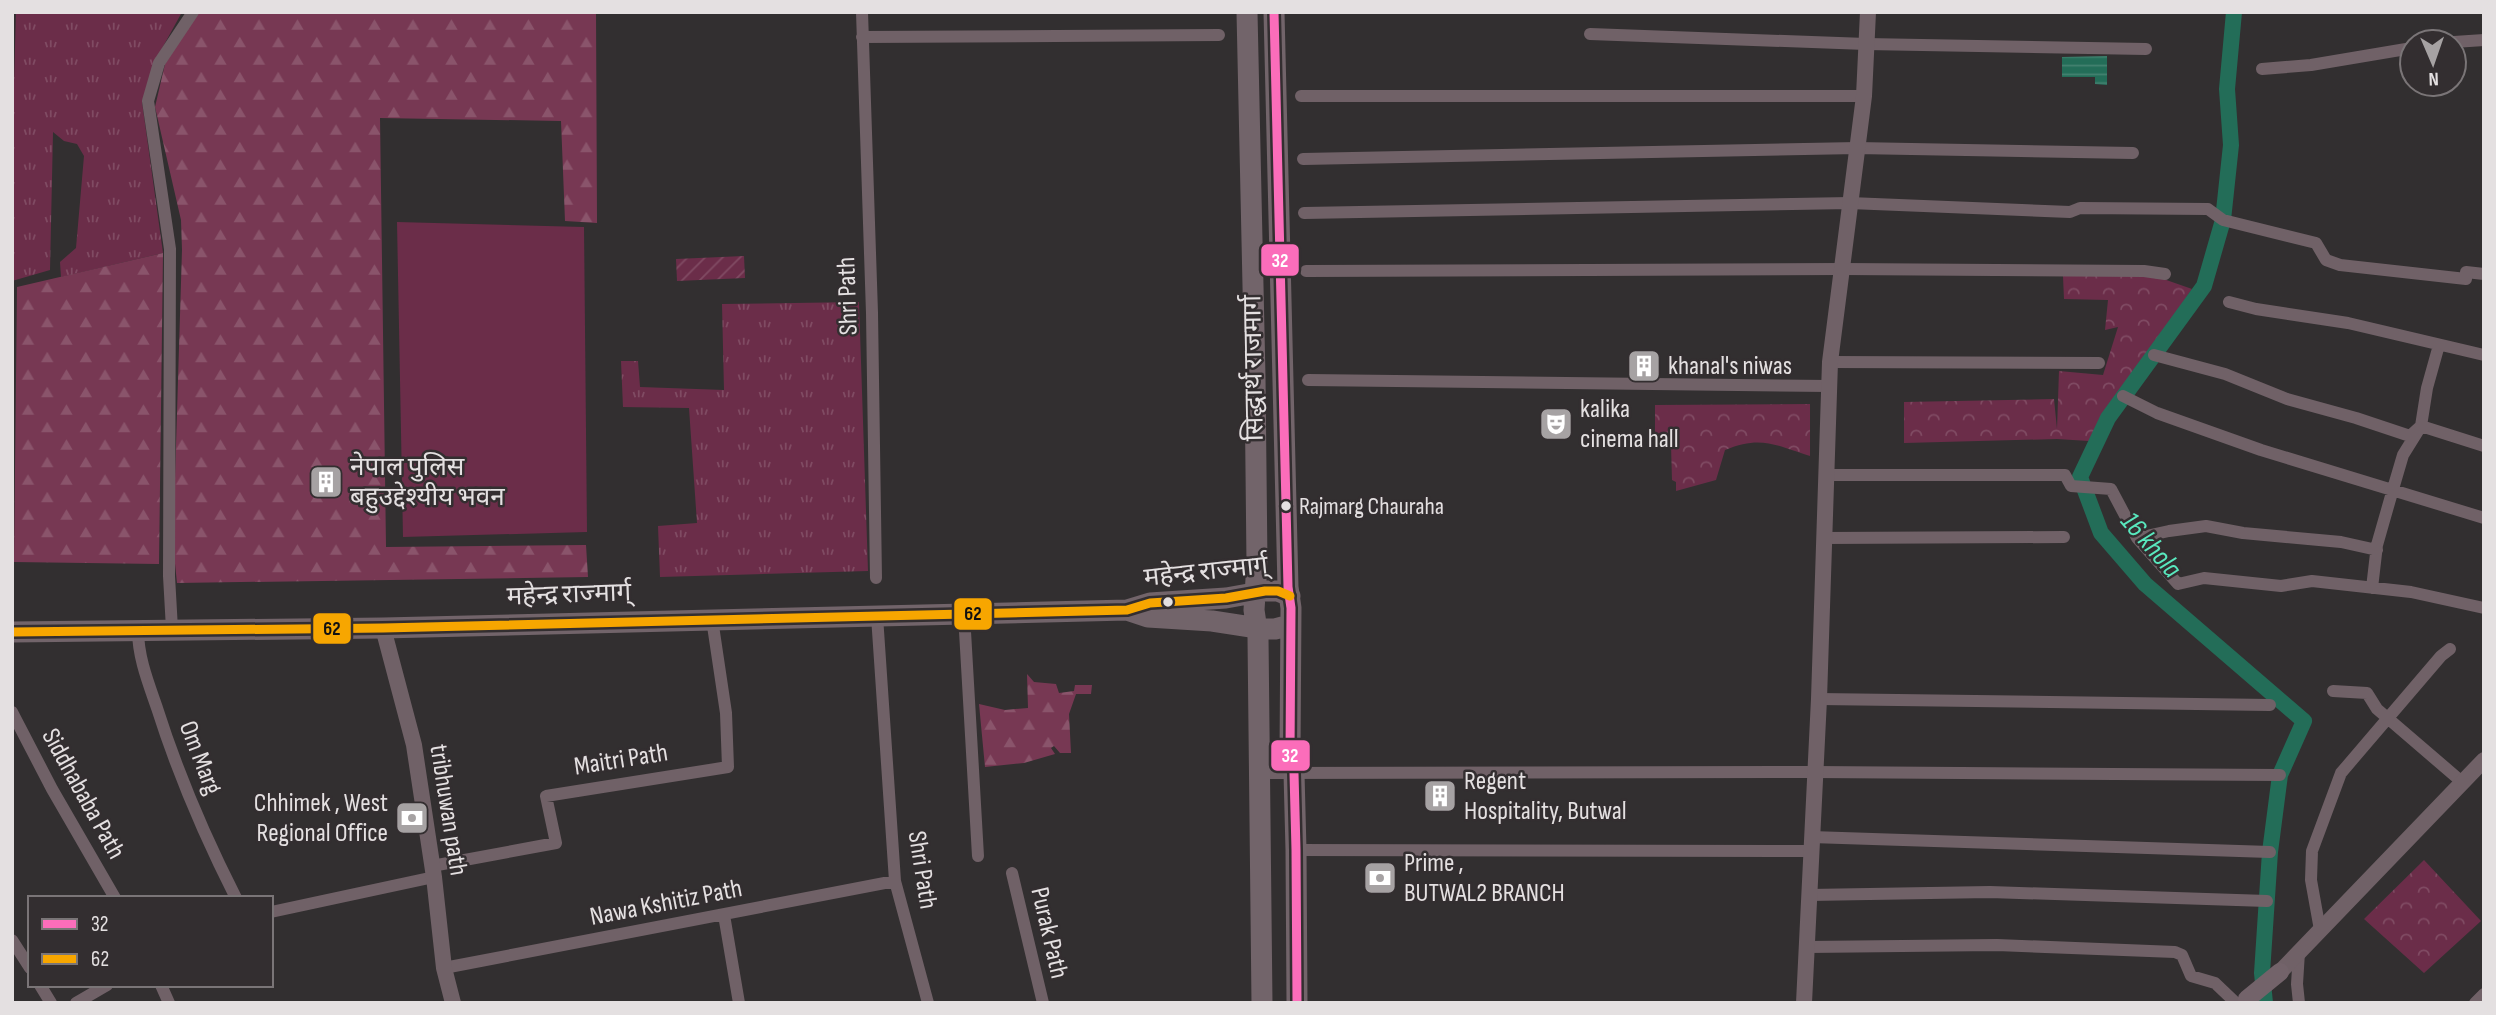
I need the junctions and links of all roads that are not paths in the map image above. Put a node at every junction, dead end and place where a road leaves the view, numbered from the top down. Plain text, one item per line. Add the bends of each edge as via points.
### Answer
1 (193, 12) edge
2 (862, 12) edge
3 (1247, 12) edge
4 (1274, 12) edge
5 (1868, 12) edge
6 (1590, 34) dead end
7 (1219, 36) dead end
8 (862, 37) junction
9 (1866, 44) junction
10 (2146, 49) dead end
11 (2398, 50) edge
12 (2262, 69) dead end
13 (1301, 96) dead end
14 (1864, 96) junction
15 (1857, 148) junction
16 (2133, 153) dead end
17 (1303, 159) dead end
18 (1850, 203) junction
19 (1304, 213) dead end
20 (1843, 269) junction
21 (1306, 271) dead end
22 (2165, 274) dead end
23 (2484, 274) edge
24 (2229, 302) dead end
25 (2438, 345) junction
26 (2154, 355) dead end
27 (2484, 355) edge
28 (1830, 362) junction
29 (2099, 363) dead end
30 (1308, 380) dead end
31 (1829, 386) junction
32 (2123, 396) dead end
33 (2421, 426) junction
34 (2484, 446) edge
35 (1826, 475) junction
36 (2393, 489) junction
37 (2484, 518) edge
38 (2064, 537) dead end
39 (1823, 538) junction
40 (2137, 538) junction
41 (2377, 550) junction
42 (876, 578) dead end
43 (2372, 587) junction
44 (1256, 594) junction
45 (1290, 596) junction
46 (2484, 608) edge
47 (1127, 610) junction
48 (964, 614) junction
49 (877, 616) junction
50 (712, 619) junction
51 (1290, 625) junction
52 (1256, 627) junction
53 (383, 628) junction
54 (172, 629) junction
55 (138, 630) junction
56 (12, 632) edge
57 (2450, 649) dead end
58 (2333, 691) dead end
59 (1819, 699) junction
60 (2270, 705) dead end
61 (12, 712) edge
62 (2388, 718) junction
63 (2484, 760) edge
64 (1814, 772) junction
65 (1259, 773) junction
66 (1294, 773) junction
67 (2280, 775) dead end
68 (2462, 782) junction
69 (1811, 844) junction
70 (1296, 850) junction
71 (2270, 852) dead end
72 (978, 856) dead end
73 (433, 871) junction
74 (1012, 873) dead end
75 (895, 881) junction
76 (1809, 895) junction
77 (114, 896) edge
78 (235, 896) edge
79 (2267, 901) dead end
80 (273, 911) edge
81 (724, 915) junction
82 (2320, 930) junction
83 (12, 940) edge
84 (1807, 947) junction
85 (2299, 951) junction
86 (28, 965) edge
87 (444, 968) junction
88 (2280, 972) joint
89 (41, 987) edge
90 (104, 987) edge
91 (162, 987) edge
92 (2484, 995) edge
93 (2242, 1001) edge
94 (51, 1003) edge
95 (76, 1003) edge
96 (169, 1003) edge
97 (453, 1003) edge
98 (739, 1003) edge
99 (928, 1003) edge
100 (1042, 1003) edge
101 (1262, 1003) edge
102 (1297, 1003) edge
103 (1804, 1003) edge
104 (2299, 1003) edge
105 (2474, 1003) edge

1 - 54 street via 159,62 148,101 170,249
2 - 8 street, Shri Path
3 - 44 highway, सिद्धार्थ राजमार्ग
4 - 45 highway, सिद्धार्थ राजमार्ग
5 - 9 street
6 - 9 street
7 - 8 street
8 - 42 street, Shri Path
9 - 10 street
9 - 14 street
11 - 12 street
13 - 14 street
14 - 15 street
15 - 16 street
15 - 17 street
15 - 18 street
18 - 19 street
18 - 20 street
18 - 23 street via 2070,212 2080,208 2208,209 2223,220 2316,243 2326,260 2340,265 2466,279 2466,272
20 - 21 street
20 - 22 street
20 - 28 street
24 - 25 street
25 - 27 street
25 - 33 street
26 - 33 street via 2410,436
28 - 29 street
28 - 31 street
30 - 31 street
31 - 35 street
32 - 36 street via 2157,413 2262,450
33 - 34 street
33 - 36 street via 2403,455
35 - 39 street
35 - 40 street via 2065,475 2071,486 2111,489
36 - 37 street
36 - 41 street
38 - 39 street
39 - 59 street
40 - 41 street via 2206,526
40 - 43 street via 2178,584 2204,578 2281,586 2312,581
41 - 43 street
43 - 46 street
44 - 45 highway, महेन्द्र राज्मार्ग् via 1278,591
44 - 47 highway, महेन्द्र राज्मार्ग् via 1150,603
44 - 52 highway
45 - 51 highway
47 - 48 highway, महेन्द्र राज्मार्ग्
47 - 52 highway, महेन्द्र राज्मार्ग् via 1148,617
48 - 49 highway, महेन्द्र राज्मार्ग्
48 - 72 street
49 - 50 highway, महेन्द्र राज्मार्ग्
49 - 75 street, Shri Path
50 - 53 highway, महेन्द्र राज्मार्ग्
50 - 73 street, Maitri Path via 726,713 728,767 546,796 556,843
51 - 52 highway, महेन्द्र राज्मार्ग्
51 - 66 highway
52 - 65 highway
53 - 54 highway, महेन्द्र राज्मार्ग्
53 - 73 street, tribhuwan path via 414,746
54 - 55 highway, महेन्द्र राज्मार्ग्
55 - 56 highway, महेन्द्र राज्मार्ग्
55 - 78 street, Om Marg via 138,651 172,755
57 - 62 street
58 - 62 street via 2367,693
59 - 60 street
59 - 64 street
61 - 77 street, Siddhababa Path
62 - 68 street
62 - 82 street via 2341,773 2312,851 2311,880
63 - 68 street
64 - 66 street
64 - 67 street
64 - 69 street
65 - 66 street
65 - 101 highway
66 - 70 highway
68 - 82 street
69 - 70 street
69 - 71 street
69 - 76 street
70 - 102 highway
73 - 80 street
73 - 87 street, tribhuwan path
74 - 100 street, Purak Path
75 - 81 street, Nawa Kshitiz Path
75 - 99 street, Shri Path
76 - 79 street via 1990,892
76 - 84 street
81 - 87 street, Nawa Kshitiz Path
81 - 98 street
82 - 85 street
83 - 86 street
84 - 93 street via 1997,945 2175,952 2182,955 2191,976 2215,983
84 - 103 street
85 - 88 street
85 - 104 street
87 - 97 street, tribhuwan path
88 - 93 main road
89 - 94 street
90 - 95 street
91 - 96 street
92 - 105 street

